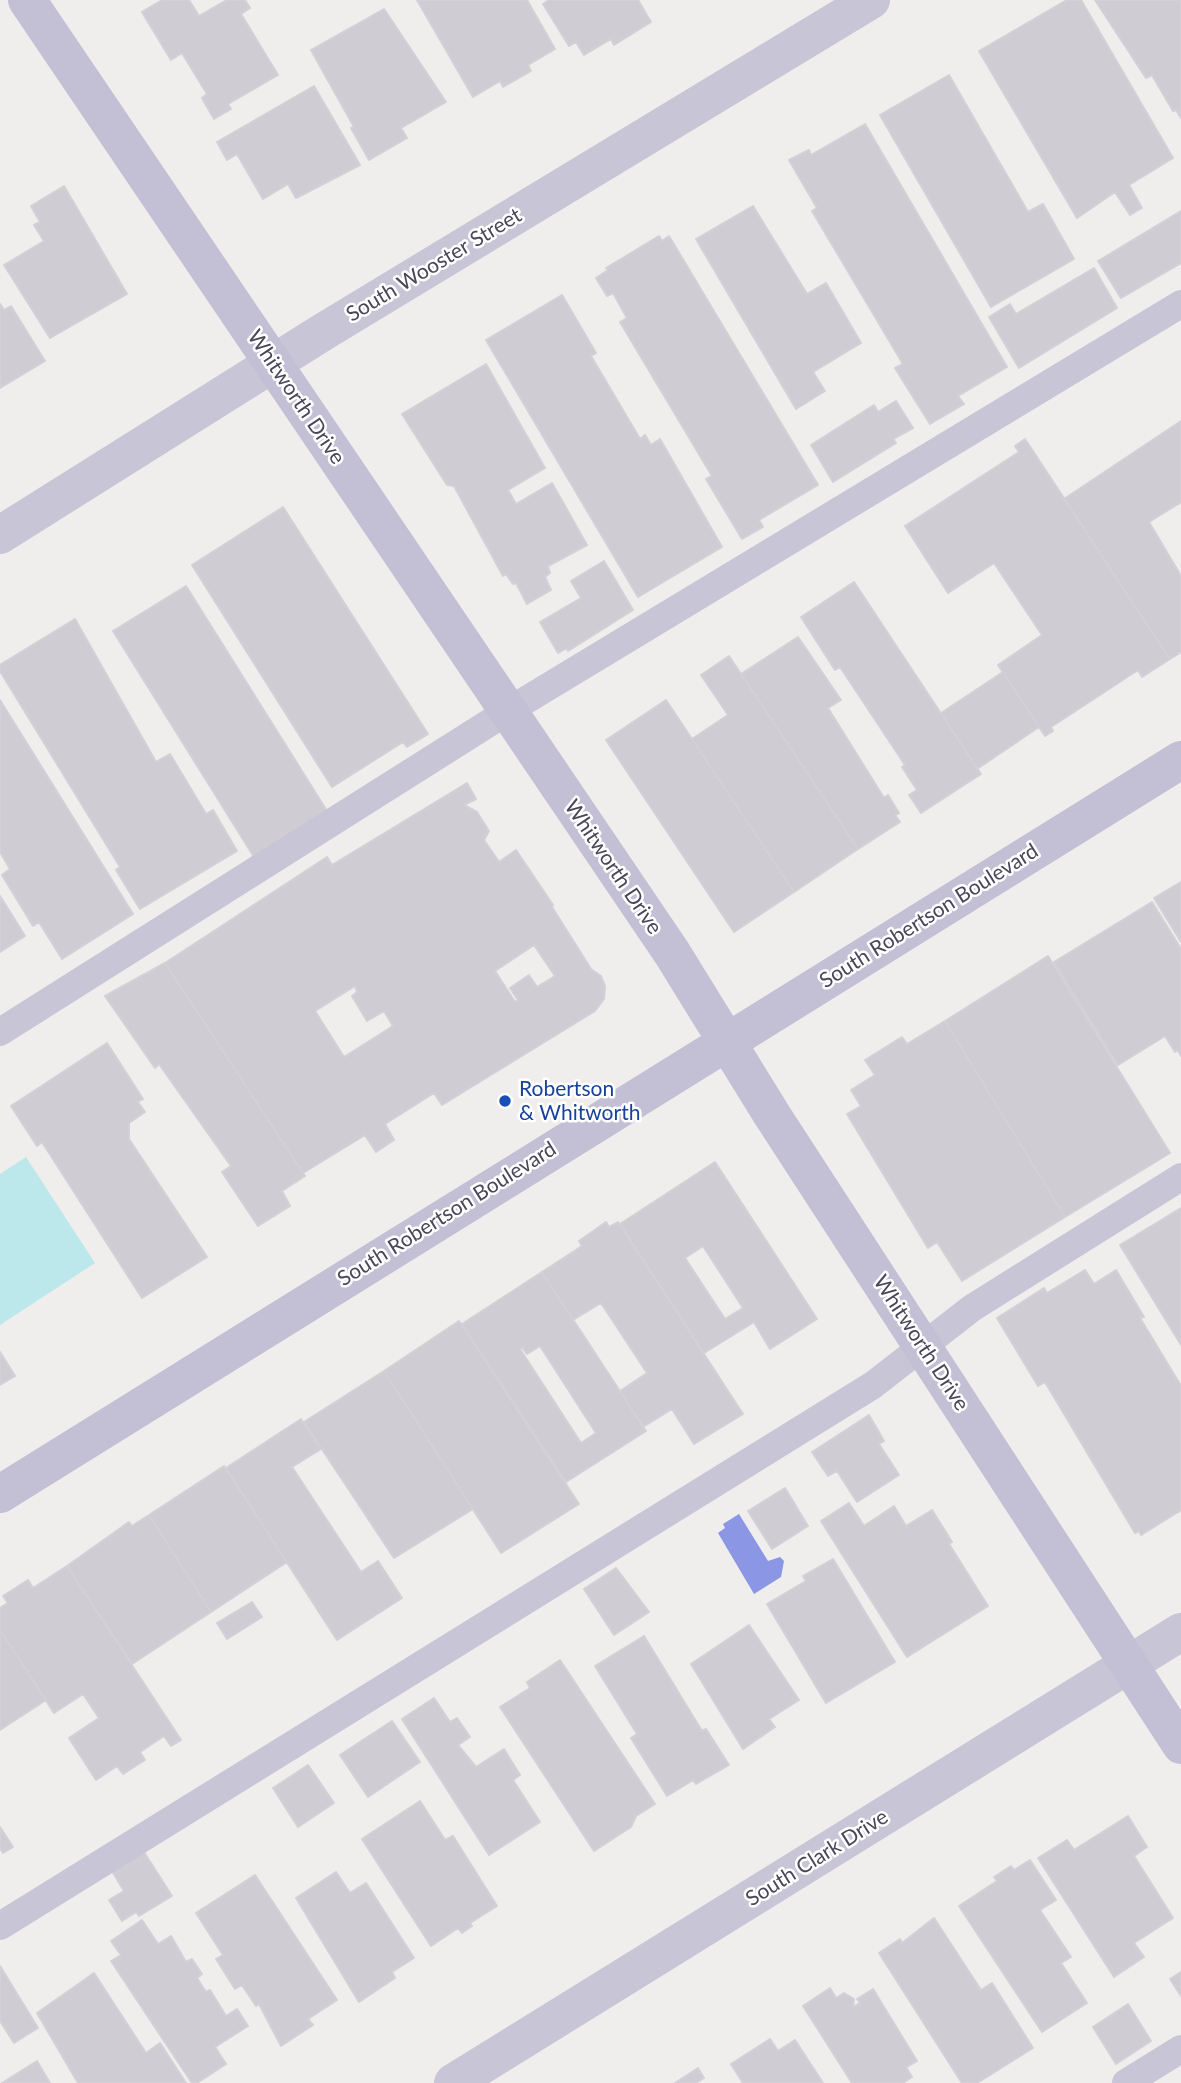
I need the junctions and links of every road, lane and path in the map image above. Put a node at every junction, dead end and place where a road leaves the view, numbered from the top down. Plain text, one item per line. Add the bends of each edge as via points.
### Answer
1 (27, 0) edge
2 (871, 0) edge
3 (1181, 304) edge
4 (274, 364) junction
5 (0, 536) edge
6 (508, 711) junction
7 (1181, 760) edge
8 (0, 1032) edge
9 (726, 1040) junction
10 (1181, 1177) edge
11 (925, 1346) junction
12 (0, 1494) edge
13 (1181, 1632) edge
14 (1128, 1665) junction
15 (1181, 1745) edge
16 (0, 1926) edge
17 (1181, 2049) edge
18 (453, 2083) edge
19 (1126, 2083) edge

1 - 4 street, Whitworth Drive
2 - 4 street, South Wooster Street
3 - 6 lane
4 - 5 street, South Wooster Street
4 - 6 street, Whitworth Drive
6 - 8 lane
6 - 9 street, Whitworth Drive
7 - 9 street, South Robertson Boulevard
9 - 11 street, Whitworth Drive
9 - 12 street, South Robertson Boulevard
10 - 11 lane via 972,1308
11 - 14 street, Whitworth Drive
11 - 16 lane via 862,1393
13 - 14 street, South Clark Drive
14 - 15 street, Whitworth Drive
14 - 18 street, South Clark Drive
17 - 19 lane

